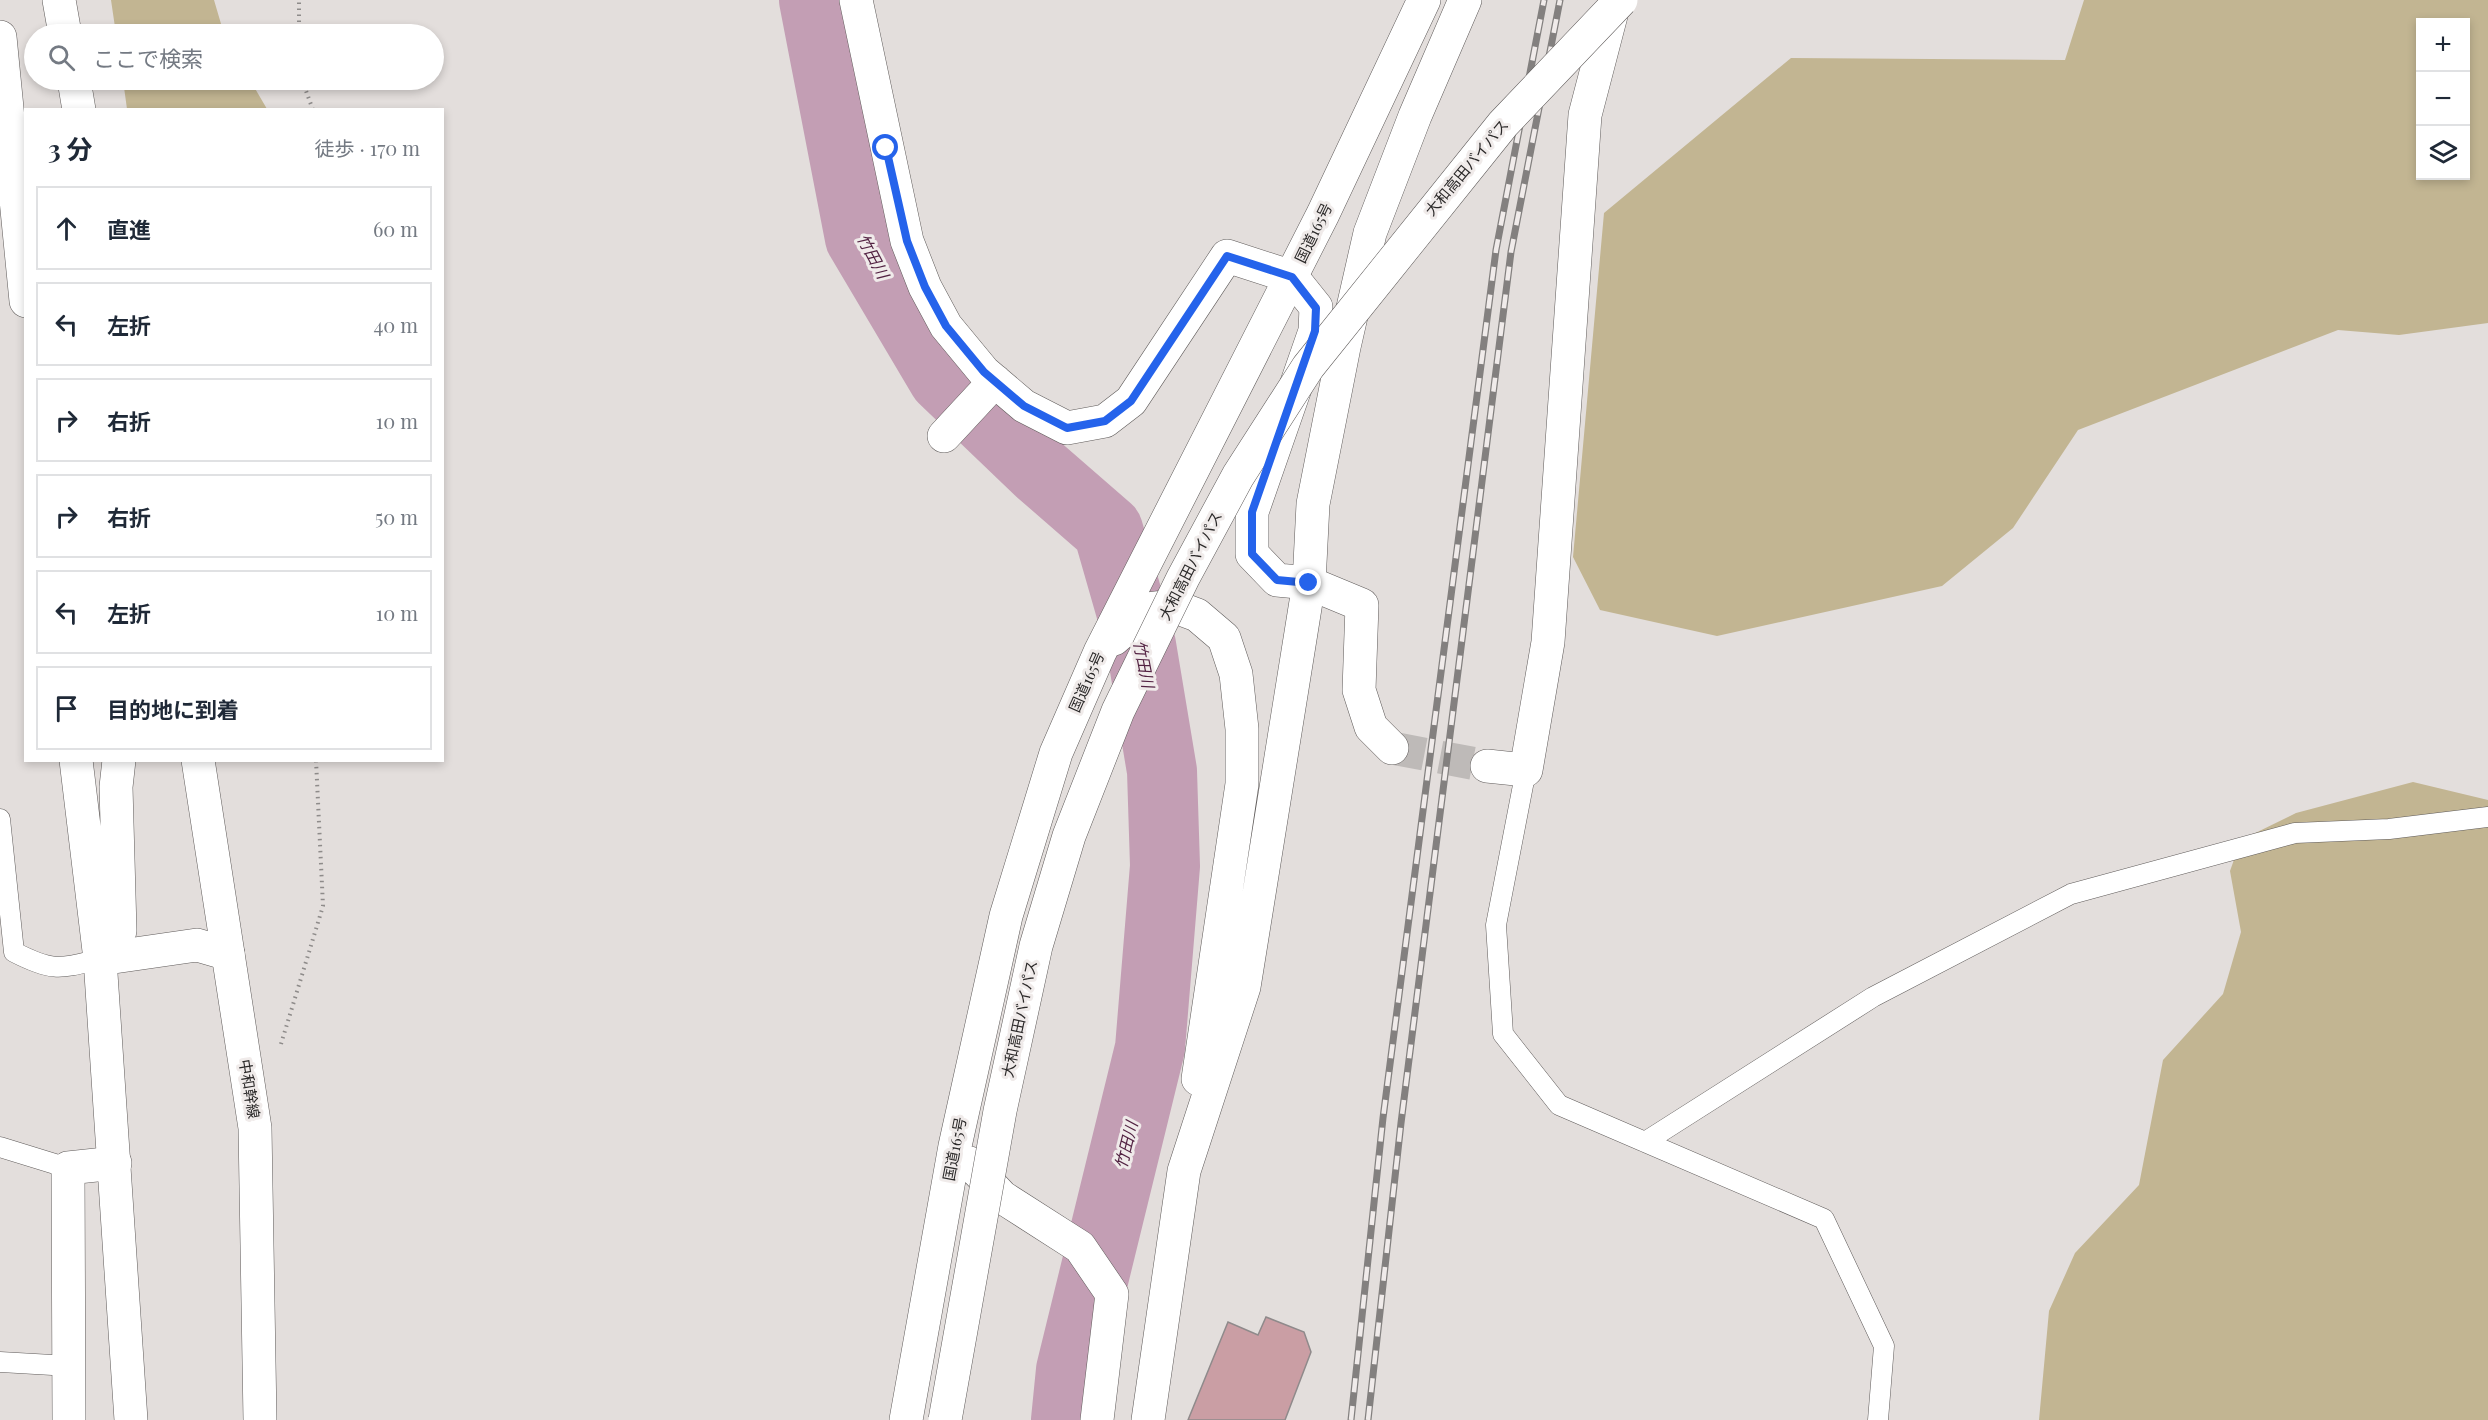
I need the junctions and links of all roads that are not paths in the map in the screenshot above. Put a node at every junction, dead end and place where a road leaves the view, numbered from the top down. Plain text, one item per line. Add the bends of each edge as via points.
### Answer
1 (59, 0) edge
2 (856, 0) edge
3 (1424, 0) edge
4 (1465, 0) edge
5 (1615, 0) edge
6 (1621, 0) edge
7 (63, 24) edge
8 (0, 37) edge
9 (76, 90) edge
10 (79, 108) edge
11 (1292, 277) junction
12 (24, 281) edge
13 (994, 381) junction
14 (944, 436) dead end
15 (1309, 583) junction
16 (1100, 652) junction
17 (1392, 748) tunnel mouth
18 (76, 762) edge
19 (118, 762) edge
20 (198, 762) edge
21 (1487, 766) tunnel mouth
22 (1526, 770) junction
23 (2488, 817) edge
24 (0, 819) edge
25 (228, 954) junction
26 (100, 959) junction
27 (1645, 1142) junction
28 (955, 1146) junction
29 (0, 1147) edge
30 (115, 1163) junction
31 (68, 1168) junction
32 (1184, 1171) junction
33 (0, 1362) edge
34 (70, 1366) junction
35 (69, 1420) edge
36 (131, 1420) edge
37 (260, 1420) edge
38 (906, 1420) edge
39 (945, 1420) edge
40 (1096, 1420) edge
41 (1148, 1420) edge
42 (1878, 1420) edge

1 - 7 main road
2 - 13 main road via 907,241 946,326
3 - 11 main road, 国道165号
4 - 15 main road via 1370,233 1313,504
5 - 22 main road via 1585,115 1548,642
6 - 39 main road, 大和高田バイパス, bridge via 1503,124 1308,367 1238,476 1118,711 1069,836 1036,946 1000,1111
8 - 12 main road
9 - 10 main road
11 - 13 main road via 1227,256 1131,401 1105,421 1067,428 1024,406
11 - 15 main road via 1316,308 1315,331 1252,512 1252,554 1277,580
11 - 16 main road, 国道165号
13 - 14 main road
15 - 17 main road via 1362,605 1359,690 1371,727
15 - 32 main road via 1244,987
16 - 28 main road, 国道165号 via 1056,753 1006,916
16 - 32 main road via 1148,609 1173,606 1197,615 1224,638 1236,674 1242,784
18 - 26 main road
19 - 26 main road via 120,931
20 - 25 main road, 中和幹線
21 - 22 main road
22 - 27 lane via 1496,925 1503,1034 1559,1105
23 - 27 lane via 2389,829 2295,834 2071,894 1873,997
24 - 26 lane via 14,952 43,967 69,967
25 - 26 main road via 197,945
25 - 37 main road, 中和幹線 via 255,1128
26 - 30 main road
27 - 42 lane via 1824,1219 1884,1346
28 - 38 main road, 国道165号
28 - 40 main road via 1002,1197 1080,1247 1112,1294
29 - 31 lane
30 - 31 main road
30 - 36 main road
31 - 34 main road
32 - 41 main road
33 - 34 lane
34 - 35 main road

